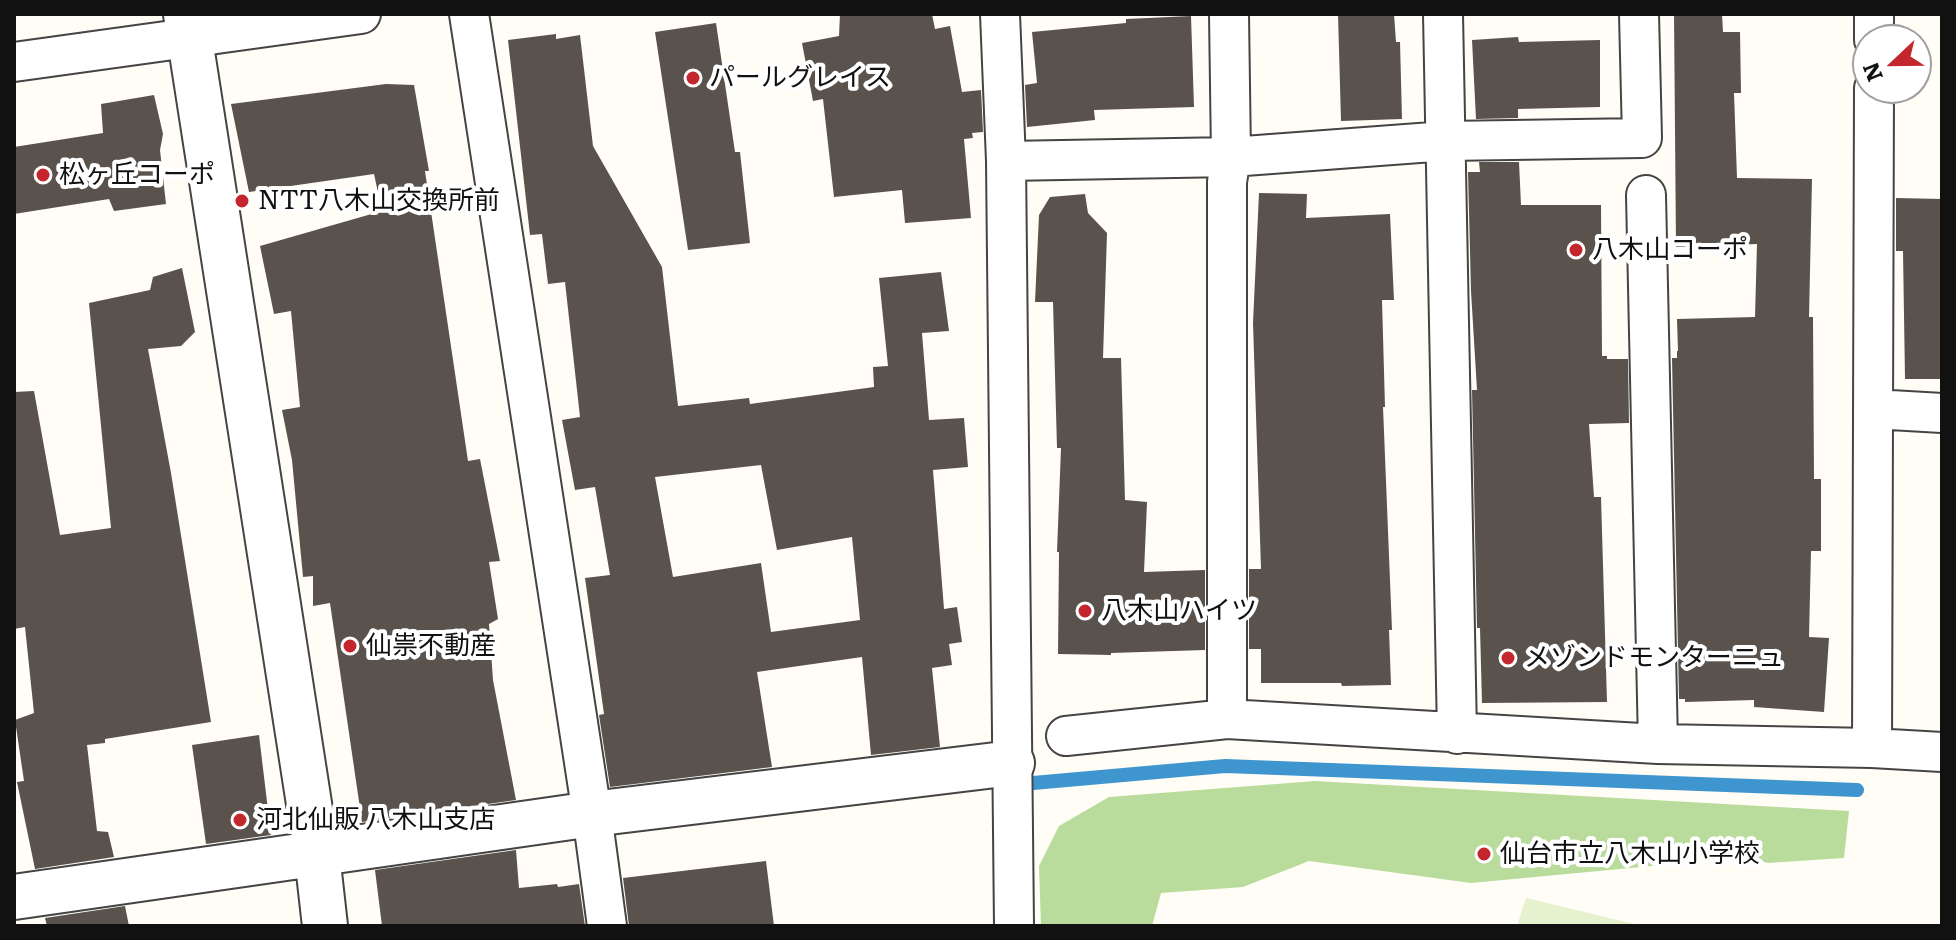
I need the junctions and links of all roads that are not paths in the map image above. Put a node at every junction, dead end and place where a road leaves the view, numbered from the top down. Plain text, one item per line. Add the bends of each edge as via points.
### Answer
1 (361, 14) edge
2 (469, 14) edge
3 (1000, 14) edge
4 (1229, 14) edge
5 (1443, 14) edge
6 (1639, 14) edge
7 (188, 26) edge
8 (14, 62) edge
9 (1874, 104) edge
10 (1446, 141) junction
11 (1231, 157) junction
12 (1006, 161) junction
13 (1646, 195) dead end
14 (1873, 409) junction
15 (1942, 413) edge
16 (1227, 719) junction
17 (1457, 734) junction
18 (1066, 736) dead end
19 (1658, 744) junction
20 (1872, 748) junction
21 (1942, 752) edge
22 (1012, 763) junction
23 (592, 814) junction
24 (317, 855) junction
25 (14, 897) edge
26 (14, 911) edge
27 (16, 926) edge
28 (325, 926) edge
29 (607, 926) edge
30 (1014, 926) edge

1 - 7 street
2 - 23 street
3 - 12 street
4 - 11 street
5 - 10 street
6 - 10 street via 1642,138
7 - 8 street
7 - 24 street
9 - 14 street
10 - 11 street
10 - 17 street
11 - 12 street
11 - 16 street
12 - 22 street
13 - 19 street
14 - 15 street
14 - 20 street
16 - 17 street
16 - 18 street
17 - 19 street
19 - 20 street
20 - 21 street
22 - 23 street
22 - 30 street
23 - 24 street
23 - 29 street
24 - 25 street
24 - 28 street
26 - 27 street

